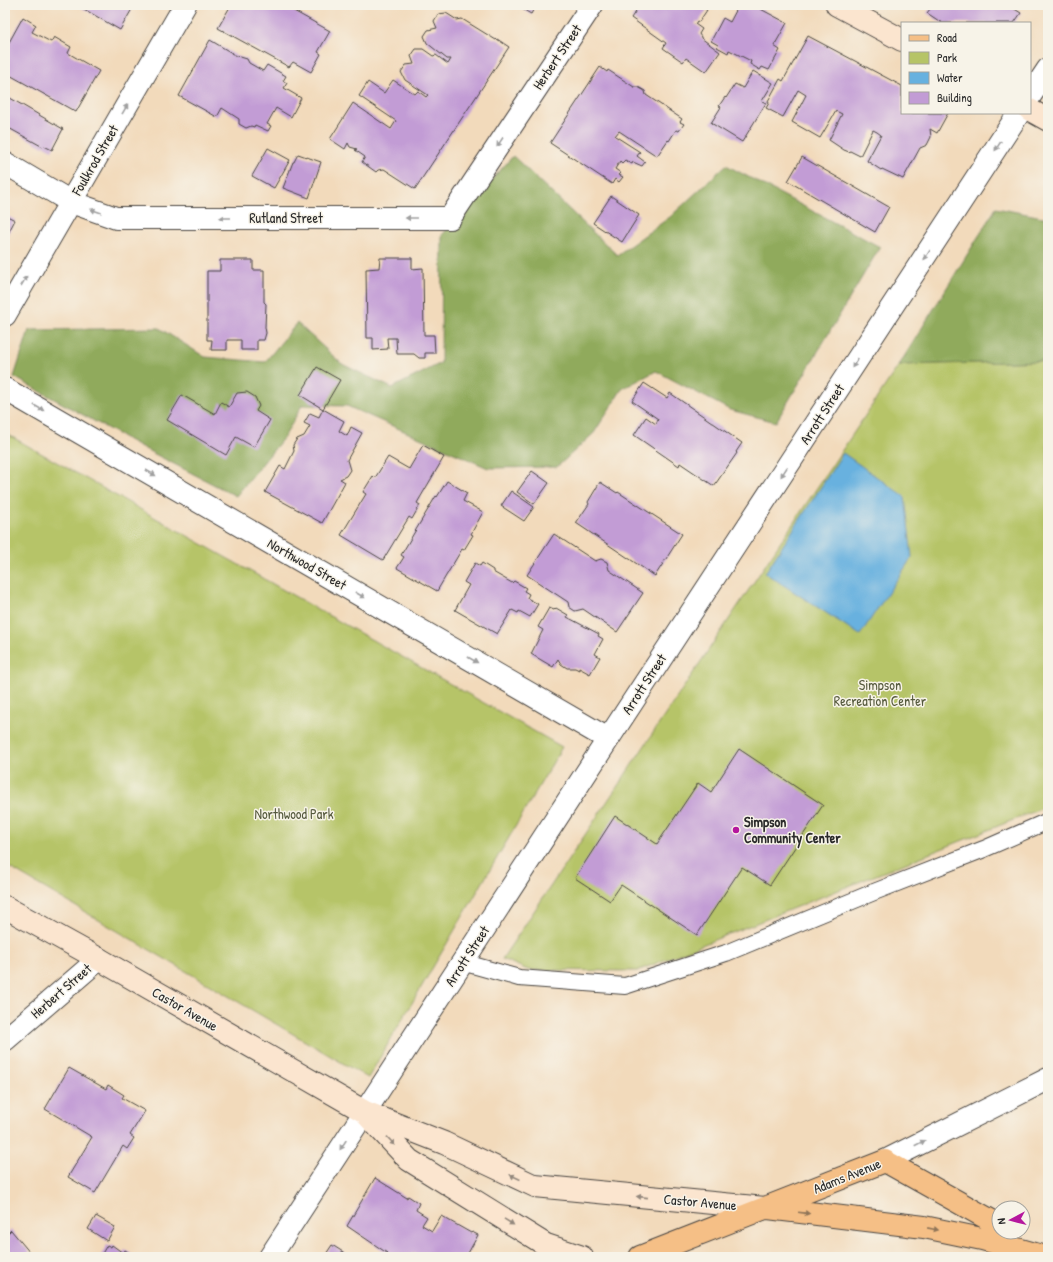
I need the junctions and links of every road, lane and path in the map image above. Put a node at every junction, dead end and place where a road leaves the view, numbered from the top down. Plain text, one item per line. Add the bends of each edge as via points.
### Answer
1 (185, 5) edge
2 (592, 5) edge
3 (837, 5) edge
4 (901, 39) edge
5 (1048, 69) edge
6 (1031, 94) edge
7 (522, 109) joint
8 (1031, 111) edge
9 (1018, 114) edge
10 (1048, 120) edge
11 (5, 163) edge
12 (71, 202) junction
13 (5, 315) edge
14 (5, 388) edge
15 (608, 739) junction
16 (1048, 821) edge
17 (5, 907) edge
18 (99, 959) junction
19 (462, 962) junction
20 (5, 1040) edge
21 (1048, 1079) edge
22 (365, 1112) junction
23 (885, 1161) junction
24 (765, 1208) junction
25 (991, 1221) edge
26 (1026, 1240) edge
27 (1048, 1252) edge
28 (270, 1257) edge
29 (582, 1257) edge
30 (640, 1257) edge
31 (1046, 1257) edge

12 -> 1 street, Foulkrod Street
2 - 7 street, Herbert Street
3 - 4 street
5 - 6 street
7 -> 12 street, Rutland Street via 450,218 116,218
8 - 10 street
9 -> 15 street, Arrott Street
11 - 12 street, Rutland Street
13 -> 12 street, Foulkrod Street
14 -> 15 street, Northwood Street
15 - 19 street, Arrott Street
16 - 19 lane via 726,953 625,986 519,978
17 - 18 street, Castor Avenue
18 - 20 street, Herbert Street
18 - 22 street, Castor Avenue
19 - 22 street, Arrott Street
23 -> 21 street, Adams Avenue
24 -> 22 street, Castor Avenue via 535,1186 444,1143
22 -> 28 street, Arrott Street
22 -> 29 street, Castor Avenue via 408,1160 546,1245
23 - 24 main road, Adams Avenue
23 - 25 main road
24 - 30 main road, Adams Avenue
24 -> 31 main road, Castor Avenue via 924,1227 982,1238
26 - 27 main road

